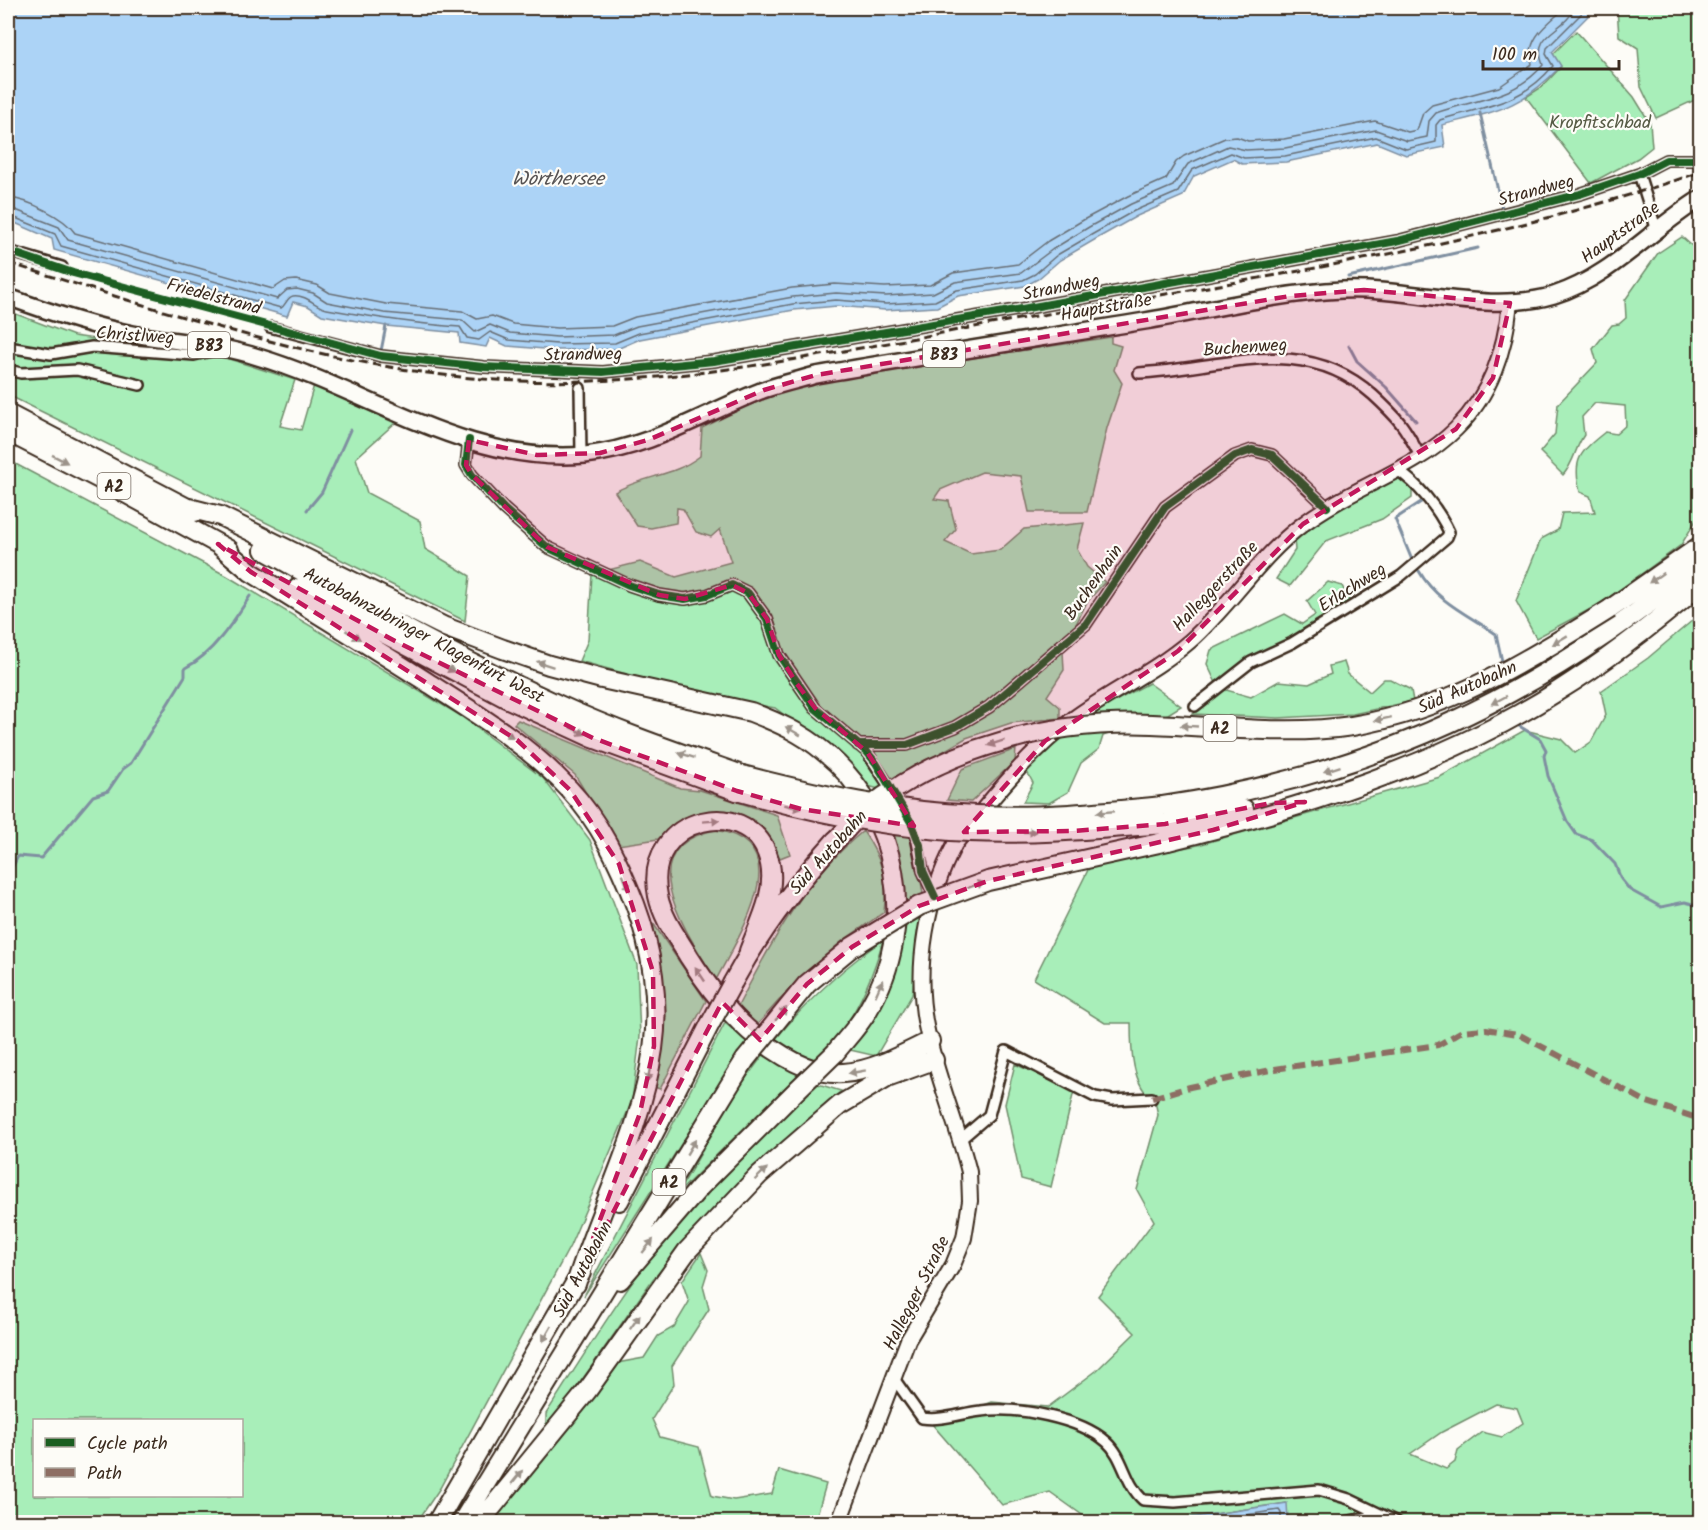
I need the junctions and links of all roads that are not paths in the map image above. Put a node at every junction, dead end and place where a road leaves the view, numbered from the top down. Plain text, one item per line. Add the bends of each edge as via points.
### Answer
1 (1701, 160) edge
2 (1639, 174) junction
3 (1701, 199) edge
4 (1656, 231) junction
5 (8, 251) edge
6 (62, 267) dead end
7 (8, 297) edge
8 (1510, 303) junction
9 (270, 327) dead end
10 (8, 347) edge
11 (225, 348) junction
12 (415, 360) joint
13 (8, 370) edge
14 (1139, 373) dead end
15 (140, 385) dead end
16 (580, 388) tunnel mouth
17 (8, 414) edge
18 (8, 432) edge
19 (469, 440) junction
20 (581, 455) junction
21 (1419, 456) junction
22 (1396, 469) junction
23 (185, 507) junction
24 (1327, 507) junction
25 (1701, 546) edge
26 (1701, 563) edge
27 (1701, 585) edge
28 (391, 649) junction
29 (1196, 706) dead end
30 (858, 745) junction
31 (739, 783) junction
32 (1165, 824) junction
33 (935, 897) junction
34 (749, 951) junction
35 (930, 1041) junction
36 (934, 1060) junction
37 (1152, 1098) dead end
38 (961, 1139) junction
39 (576, 1284) junction
40 (595, 1305) junction
41 (895, 1380) junction
42 (1378, 1515) junction
43 (437, 1522) edge
44 (462, 1522) edge
45 (480, 1522) edge
46 (839, 1522) edge
47 (1345, 1522) edge
48 (1397, 1522) edge

1 - 2 street, Strandweg via 1666,160
2 - 4 street
2 - 12 street, Strandweg via 1559,200 1397,241 714,361 603,372
3 - 4 main road, Hauptstraße / B83
4 - 8 main road, Hauptstraße / B83 via 1581,284 1554,295
5 - 6 street
7 - 11 main road, B83 via 96,326
8 - 20 main road, Hauptstraße / B83 via 1341,290 1212,308 816,375 764,390 640,443
8 - 21 main road, Halleggerstraße via 1499,361 1485,393 1456,429
9 - 12 street, Friedelstrand via 381,356
10 - 11 street, Christlweg via 51,354 92,347 194,355
11 - 19 main road, B83 via 297,371
13 - 15 street via 21,374 77,370
14 - 21 street, Buchenweg via 1267,358 1289,358 1334,368 1361,385 1400,420
16 - 20 street
17 - 23 highway, Autobahnzubringer Klagenfurt West / A2
18 -> 28 highway, A2 via 218,544 251,572
19 - 20 main road, Hauptstraße / B83 via 523,453
19 - 30 street via 466,465 472,475 547,546 659,595 685,599 732,585 748,593 767,619 779,654 815,708
21 - 22 main road, Halleggerstraße
22 - 24 main road, Halleggerstraße
22 - 29 street, Erlachweg via 1429,502 1446,526 1447,537 1401,576 1292,643 1251,662
31 -> 23 highway, Autobahnzubringer Klagenfurt West / A2 via 464,660
40 -> 23 highway, bridge via 749,1135 835,1053 868,1011 894,943 896,886 888,846 874,811 840,766 782,724 751,712 549,665 455,631 220,516
24 - 30 street, Buchenhain via 1272,455 1252,450 1235,456 1165,507 1086,624 989,707 955,727 907,745
24 - 33 main road, Halleggerstraße via 1282,541 1210,622 1178,651 1045,741 955,843
25 -> 34 highway, Süd Autobahn / A2, bridge via 1610,609 1480,685 1437,704 1386,719 1350,726 1282,730 1114,723 1022,735 957,758 920,775 866,809 802,877
26 -> 32 highway, Autobahnzubringer Klagenfurt West / A2 via 1620,625 1516,691 1407,742
27 - 32 highway, Süd Autobahn / A2 via 1557,693 1480,734 1305,802
28 -> 31 highway, Autobahnzubringer Klagenfurt West / A2 via 593,738
28 -> 39 highway via 457,701 517,740 570,790 620,864 649,951 654,1046 647,1083 620,1171 591,1236
30 - 33 street via 876,763 912,824 920,845 923,871
31 - 32 highway, Autobahnzubringer Klagenfurt West / A2, bridge via 801,809 969,832 1072,831
40 -> 32 highway, Süd Autobahn / A2, bridge via 745,1060 807,984 852,947 919,906
33 - 35 main road, Hallegger Straße via 922,967
35 -> 34 highway via 867,1070 831,1074 786,1059 746,1028 699,972 670,927 658,894 659,861 681,830 714,819 733,822 754,835 764,848 770,864 769,898
34 - 39 highway, Süd Autobahn / A2, bridge
35 - 36 main road, Hallegger Straße
36 - 38 main road, Hallegger Straße
45 -> 36 highway via 587,1391 687,1251 759,1175 840,1105 887,1077
37 - 38 street via 1095,1097 1006,1051 989,1115
38 - 41 main road, Hallegger Straße via 971,1186 964,1238 953,1265 913,1330
39 -> 43 highway, Süd Autobahn / A2
40 - 44 highway, Süd Autobahn / A2
41 - 42 street via 922,1418 933,1420 980,1411 1036,1413 1099,1436 1116,1452 1127,1481 1143,1500 1175,1502 1312,1490 1348,1499
41 - 46 main road, Hallegger Straße
42 - 47 street
42 - 48 street

